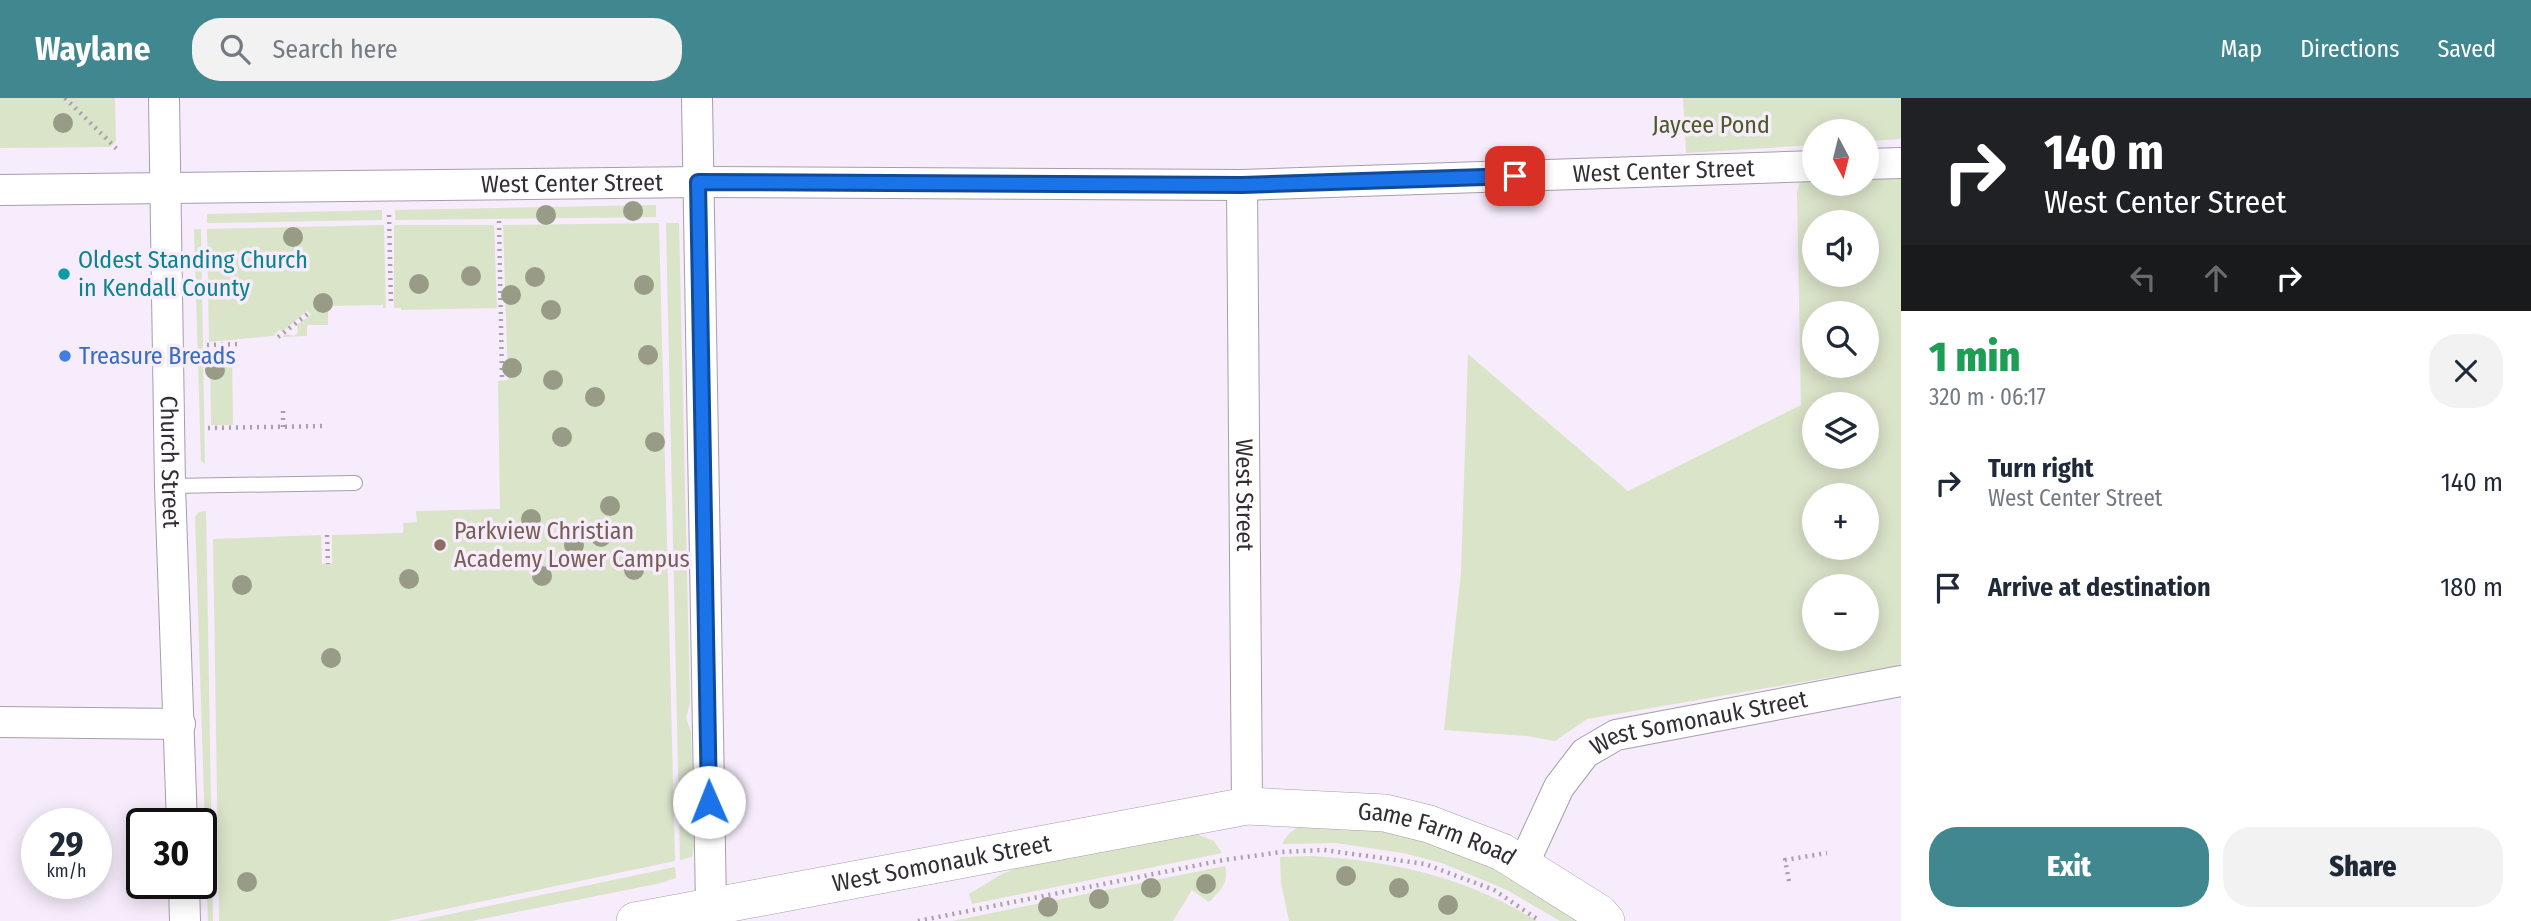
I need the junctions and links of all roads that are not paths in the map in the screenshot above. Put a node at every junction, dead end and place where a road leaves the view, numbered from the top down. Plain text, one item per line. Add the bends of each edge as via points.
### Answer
1 (164, 98) edge
2 (696, 98) edge
3 (1901, 163) edge
4 (1880, 164) edge
5 (1802, 166) edge
6 (698, 182) junction
7 (1242, 185) junction
8 (165, 187) junction
9 (0, 190) edge
10 (355, 483) dead end
11 (170, 486) junction
12 (1901, 681) edge
13 (0, 722) edge
14 (180, 724) junction
15 (1247, 806) junction
16 (182, 808) edge
17 (1523, 865) junction
18 (184, 899) edge
19 (711, 906) junction
20 (185, 921) edge
21 (635, 921) edge
22 (1606, 921) edge

1 - 8 street, Church Street
2 - 6 street
3 - 4 street
5 - 7 street, West Center Street
6 - 7 street, West Center Street
6 - 8 street, West Center Street
6 - 19 street
7 - 15 street, West Street
8 - 9 street, West Center Street
8 - 11 street, Church Street
10 - 11 lane
11 - 14 street, Church Street
12 - 17 street, West Somonauk Street via 1616,735 1585,753 1559,787
13 - 14 street
14 - 16 street, Church Street
15 - 17 street, Game Farm Road via 1384,813 1429,824 1502,852
15 - 19 street, West Somonauk Street
17 - 22 street, Game Farm Road
18 - 20 street
19 - 21 street, West Somonauk Street

